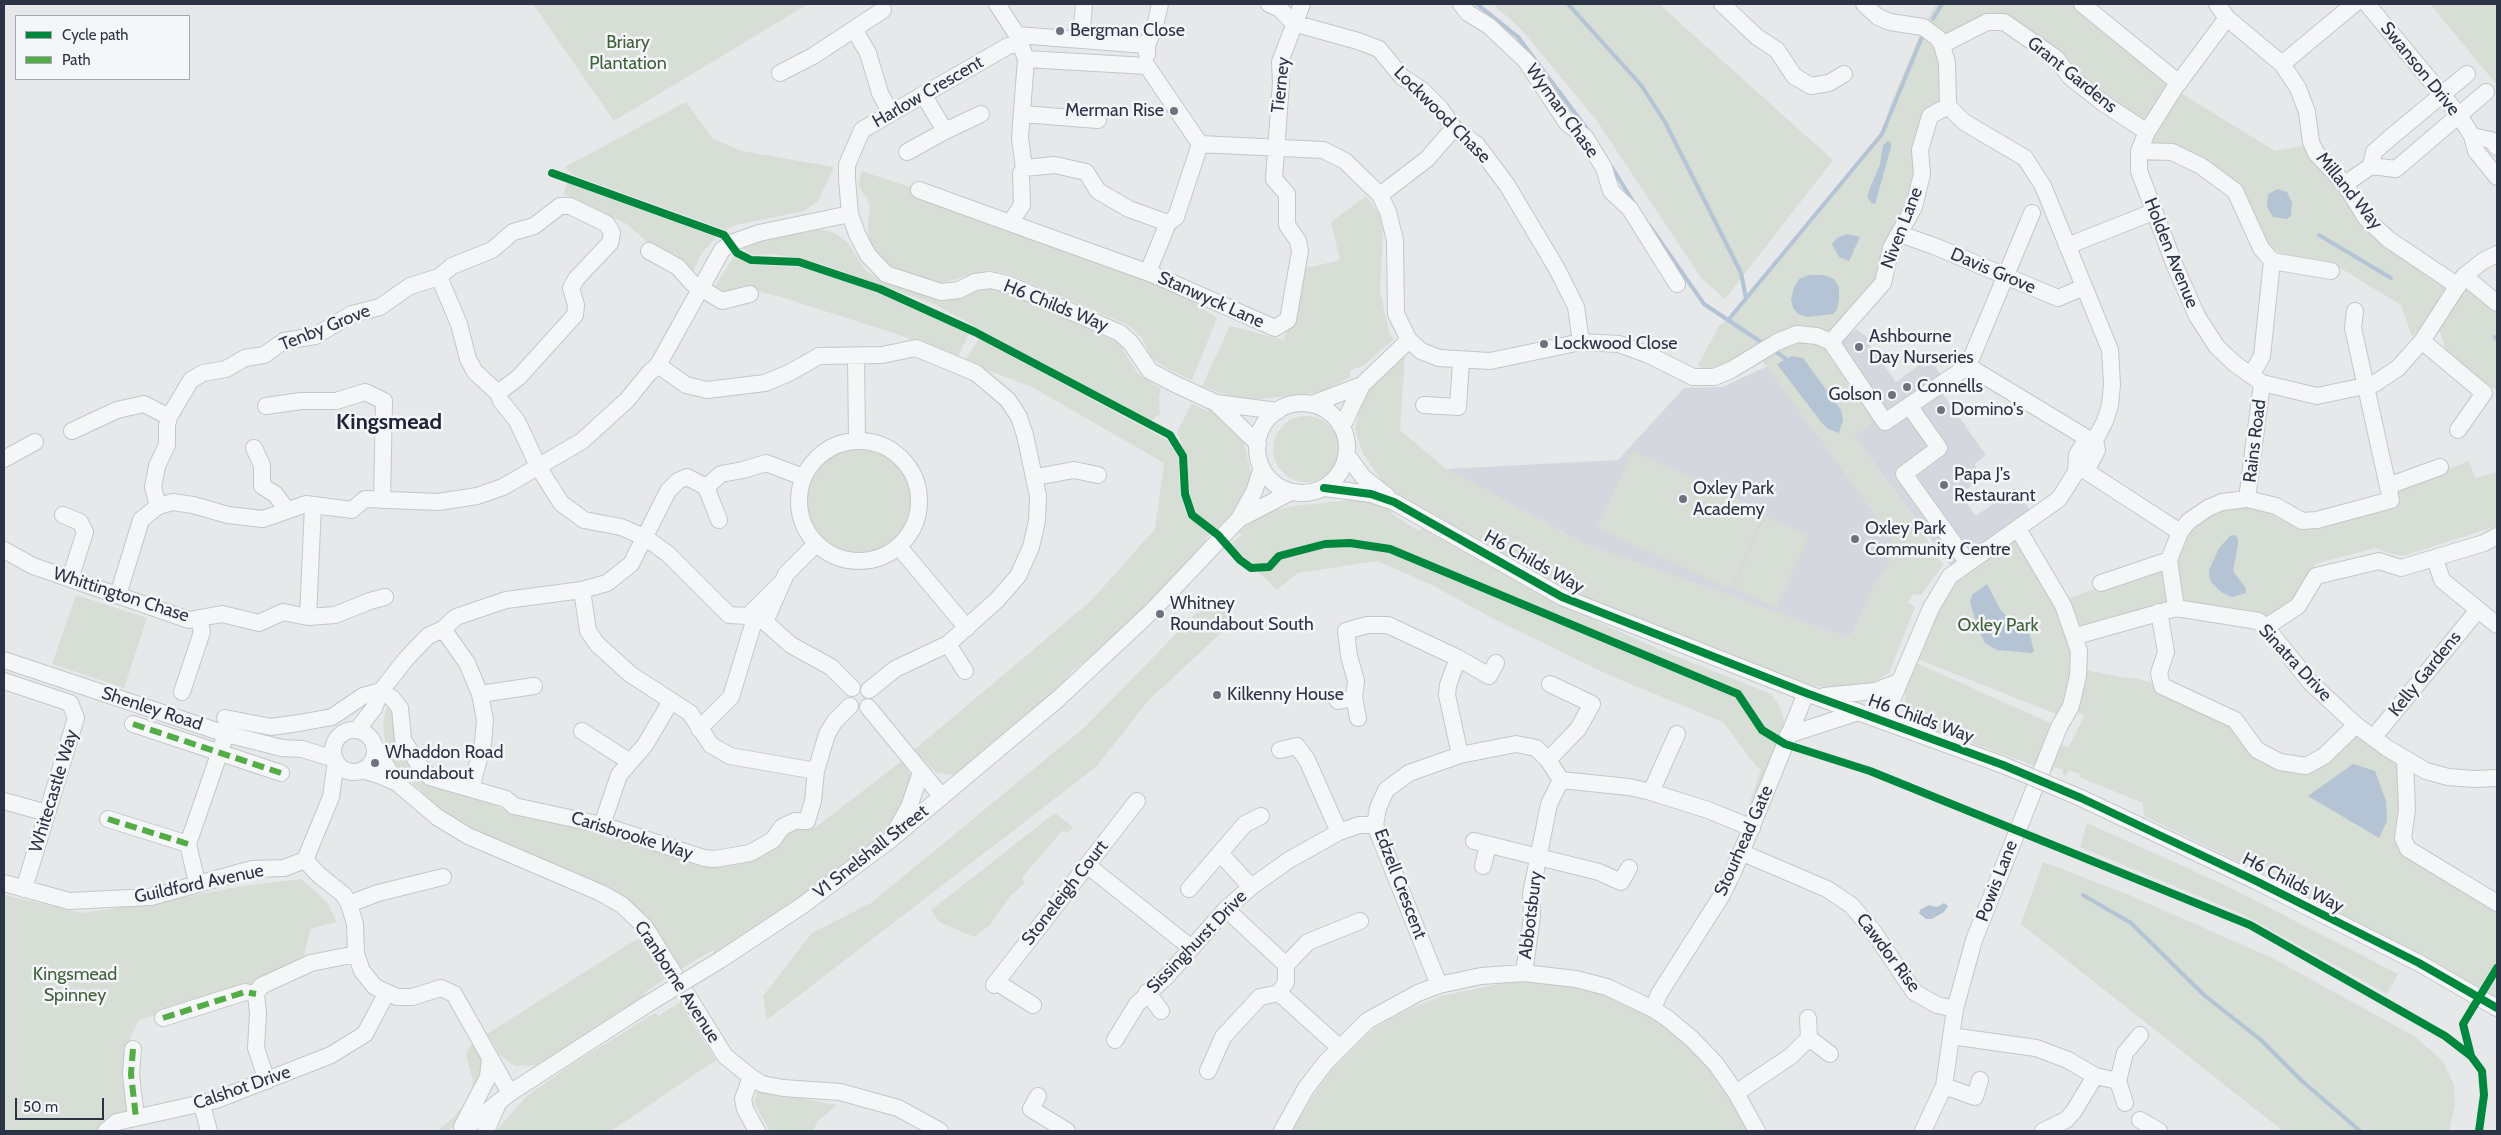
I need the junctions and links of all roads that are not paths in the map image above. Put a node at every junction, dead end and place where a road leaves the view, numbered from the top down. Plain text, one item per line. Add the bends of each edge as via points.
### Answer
1 (997, 4) edge
2 (1084, 4) edge
3 (1160, 4) edge
4 (1269, 4) edge
5 (1302, 4) edge
6 (1460, 4) edge
7 (1722, 4) edge
8 (1864, 4) edge
9 (2082, 4) edge
10 (2217, 4) edge
11 (2354, 4) edge
12 (2367, 4) edge
13 (884, 10) dead end
14 (2227, 18) junction
15 (1293, 23) junction
16 (854, 29) junction
17 (1081, 39) junction
18 (1147, 45) junction
19 (1942, 45) junction
20 (1020, 46) junction
21 (2282, 64) junction
22 (1148, 66) junction
23 (780, 73) dead end
24 (1844, 74) dead end
25 (2467, 74) dead end
26 (2179, 83) junction
27 (2486, 92) dead end
28 (923, 94) junction
29 (2441, 96) junction
30 (1948, 106) junction
31 (890, 112) junction
32 (981, 114) dead end
33 (1022, 114) junction
34 (2459, 115) junction
35 (1098, 120) dead end
36 (1454, 128) junction
37 (945, 132) junction
38 (2147, 132) junction
39 (2472, 136) junction
40 (1200, 144) junction
41 (2497, 147) edge
42 (1274, 148) junction
43 (2139, 151) junction
44 (906, 152) dead end
45 (2371, 166) junction
46 (1024, 168) junction
47 (2497, 176) edge
48 (2344, 184) junction
49 (919, 190) dead end
50 (1380, 195) junction
51 (2153, 212) junction
52 (2032, 213) dead end
53 (850, 214) junction
54 (1010, 223) junction
55 (1168, 223) junction
56 (1900, 234) junction
57 (2067, 246) junction
58 (649, 251) dead end
59 (2497, 254) edge
60 (2272, 262) junction
61 (2331, 271) dead end
62 (1148, 272) junction
63 (2005, 275) junction
64 (439, 277) junction
65 (2461, 281) junction
66 (1677, 284) dead end
67 (2084, 287) junction
68 (702, 288) junction
69 (750, 294) dead end
70 (2497, 303) edge
71 (2355, 311) dead end
72 (1409, 340) junction
73 (2422, 341) junction
74 (1581, 342) junction
75 (1831, 342) junction
76 (856, 356) junction
77 (1461, 361) junction
78 (658, 365) junction
79 (1968, 366) junction
80 (2257, 378) junction
81 (1362, 385) junction
82 (2364, 387) junction
83 (498, 393) junction
84 (1213, 402) junction
85 (1312, 404) junction
86 (1424, 405) dead end
87 (266, 406) dead end
88 (1910, 407) junction
89 (1278, 411) junction
90 (169, 417) junction
91 (1342, 427) junction
92 (72, 430) dead end
93 (2458, 430) dead end
94 (2091, 439) junction
95 (857, 440) junction
96 (35, 442) dead end
97 (1258, 444) junction
98 (254, 448) dead end
99 (1347, 455) junction
100 (4, 459) edge
101 (2440, 467) dead end
102 (539, 468) junction
103 (1262, 468) junction
104 (2081, 471) junction
105 (1100, 476) dead end
106 (803, 477) junction
107 (1036, 477) junction
108 (2388, 486) junction
109 (706, 487) junction
110 (1324, 488) junction
111 (1291, 492) junction
112 (2247, 499) junction
113 (382, 500) junction
114 (1394, 502) junction
115 (158, 506) junction
116 (313, 506) junction
117 (287, 510) junction
118 (63, 515) dead end
119 (1238, 519) junction
120 (719, 520) dead end
121 (2018, 529) junction
122 (2180, 532) junction
123 (2497, 536) edge
124 (646, 538) junction
125 (816, 544) junction
126 (899, 547) junction
127 (4, 550) edge
128 (2435, 559) junction
129 (2169, 560) junction
130 (1968, 563) junction
131 (70, 579) junction
132 (2101, 583) dead end
133 (582, 590) junction
134 (118, 596) junction
135 (385, 597) dead end
136 (2176, 608) junction
137 (2478, 610) junction
138 (2158, 612) junction
139 (308, 617) junction
140 (756, 618) junction
141 (200, 619) junction
142 (2497, 625) edge
143 (2266, 627) junction
144 (968, 628) junction
145 (443, 630) junction
146 (2076, 636) junction
147 (948, 644) junction
148 (1458, 658) junction
149 (4, 660) edge
150 (1496, 663) dead end
151 (966, 671) dead end
152 (4, 681) edge
153 (1900, 682) junction
154 (1550, 684) dead end
155 (534, 686) dead end
156 (852, 688) junction
157 (381, 691) junction
158 (182, 692) dead end
159 (480, 694) junction
160 (1811, 695) junction
161 (868, 698) junction
162 (671, 701) junction
163 (850, 706) junction
164 (374, 708) junction
165 (1859, 712) junction
166 (1358, 718) dead end
167 (1883, 721) junction
168 (133, 724) dead end
169 (2356, 725) junction
170 (225, 726) junction
171 (699, 729) junction
172 (357, 730) junction
173 (582, 731) dead end
174 (1677, 734) dead end
175 (1788, 735) junction
176 (2373, 738) junction
177 (336, 741) junction
178 (374, 744) junction
179 (302, 749) junction
180 (1280, 750) dead end
181 (220, 753) junction
182 (1460, 755) junction
183 (2405, 759) junction
184 (336, 760) junction
185 (1548, 760) junction
186 (630, 762) junction
187 (357, 771) junction
188 (816, 771) junction
189 (921, 772) junction
190 (281, 773) dead end
191 (2497, 778) edge
192 (1562, 780) junction
193 (397, 783) junction
194 (471, 788) junction
195 (1651, 792) junction
196 (331, 797) junction
197 (942, 797) junction
198 (4, 801) edge
199 (1137, 801) dead end
200 (47, 812) junction
201 (1261, 816) dead end
202 (108, 819) dead end
203 (602, 825) junction
204 (1375, 825) junction
205 (1752, 828) junction
206 (1339, 832) junction
207 (890, 840) junction
208 (188, 844) junction
209 (1742, 853) junction
210 (1220, 854) junction
211 (1539, 857) junction
212 (305, 860) junction
213 (1087, 865) junction
214 (1482, 866) dead end
215 (1629, 868) dead end
216 (443, 877) dead end
217 (4, 883) edge
218 (197, 884) junction
219 (1251, 886) junction
220 (24, 889) junction
221 (1189, 889) dead end
222 (2497, 903) edge
223 (349, 904) junction
224 (1226, 909) junction
225 (1360, 921) dead end
226 (1190, 947) junction
227 (356, 954) junction
228 (1286, 965) junction
229 (1524, 973) junction
230 (1439, 985) junction
231 (1147, 992) junction
232 (1280, 993) junction
233 (256, 994) junction
234 (386, 994) junction
235 (1033, 1004) dead end
236 (2497, 1008) edge
237 (1653, 1009) junction
238 (1955, 1009) junction
239 (1161, 1011) dead end
240 (163, 1018) dead end
241 (1808, 1018) dead end
242 (2140, 1035) dead end
243 (1951, 1036) junction
244 (1809, 1038) junction
245 (1115, 1040) dead end
246 (1339, 1047) junction
247 (133, 1049) dead end
248 (1830, 1054) dead end
249 (490, 1057) junction
250 (1208, 1071) dead end
251 (2095, 1076) junction
252 (751, 1078) junction
253 (1980, 1080) dead end
254 (268, 1081) junction
255 (2118, 1081) junction
256 (1944, 1086) junction
257 (1736, 1093) junction
258 (1038, 1096) dead end
259 (505, 1097) junction
260 (2125, 1103) dead end
261 (202, 1104) junction
262 (136, 1118) junction
263 (2140, 1120) dead end
264 (106, 1131) edge
265 (209, 1131) edge
266 (461, 1131) edge
267 (486, 1131) edge
268 (757, 1131) edge
269 (940, 1131) edge
270 (1067, 1131) edge
271 (1282, 1131) edge
272 (1757, 1131) edge
273 (1923, 1131) edge
274 (2043, 1131) edge
275 (2159, 1131) edge

1 - 20 street
2 - 17 street
3 - 18 street
4 - 15 street, Lockwood Chase via 1280,9
5 - 15 street
6 - 66 street, Wyman Chase via 1526,61 1566,123 1585,137 1604,168 1612,191 1630,209
7 - 24 street via 1757,37 1777,50 1794,76 1811,86 1829,83
8 - 19 street via 1878,17 1890,22 1923,27
9 - 26 street
10 - 14 street, Milland Way
11 - 21 street
12 - 29 street, Swanson Drive
13 - 16 street
14 - 21 street, Milland Way
14 - 26 street, Holden Avenue
15 - 36 street, Lockwood Chase via 1379,49 1402,77 1422,90 1440,108
15 - 42 street, Tierney via 1280,62
16 - 23 street via 814,56
16 - 31 street via 868,53 880,93
17 - 18 street, Harlow Crescent
17 - 20 street, Harlow Crescent
18 - 22 street
19 - 30 street via 1947,63
19 - 38 street, Grant Gardens via 1987,22 2004,22 2056,58 2070,77 2103,103
20 - 22 street, Harlow Crescent
20 - 28 street, Harlow Crescent via 1008,46
20 - 33 street
21 - 48 street, Milland Way via 2298,88 2316,154
22 - 40 street
25 - 29 street
26 - 38 street, Holden Avenue
27 - 34 street
28 - 31 street, Harlow Crescent
28 - 37 street
29 - 34 street, Swanson Drive
29 - 45 street via 2374,152
30 - 56 street, Niven Lane via 1930,116 1920,150 1922,174 1914,207
30 - 57 street via 1964,122 2025,158 2043,186
31 - 53 street, Harlow Crescent via 858,134 847,165
32 - 37 street
33 - 35 street
33 - 46 street via 1020,138
34 - 39 street, Swanson Drive
34 - 45 street via 2396,169
36 - 50 street via 1427,159
36 - 74 street, Lockwood Chase via 1477,145 1534,228 1576,307
37 - 44 street
38 - 43 street, Holden Avenue
39 - 41 street via 2491,140
39 - 47 street, Swanson Drive via 2476,152
40 - 42 street
40 - 55 street via 1176,216
42 - 50 street via 1323,150 1345,161
42 - 62 street, Stanwyck Lane via 1274,179 1287,194 1286,225 1298,241 1300,250 1288,320 1275,328
43 - 51 street, Holden Avenue via 2139,171
43 - 60 street via 2172,152 2201,166 2235,191 2261,248
45 - 48 street
46 - 54 street via 1021,173 1022,205
46 - 55 street via 1055,165 1086,172 1098,191 1129,209
48 - 65 street, Milland Way via 2366,218 2388,239
49 - 54 street, Stanwyck Lane
50 - 72 street via 1395,240 1396,314
51 - 57 street
51 - 80 street, Holden Avenue via 2197,316 2218,347 2235,364
52 - 63 street
53 - 68 street via 759,233 731,243 722,250
53 - 84 street, H6 Childs Way via 868,255 886,274 941,292 990,280 1008,284 1120,333 1150,371
54 - 62 street, Stanwyck Lane
55 - 62 street
56 - 63 street, Davis Grove
56 - 75 street, Niven Lane via 1891,248 1883,283
57 - 67 street
58 - 68 street via 678,267 692,283
59 - 65 street, Holden Avenue via 2483,261
60 - 61 street
60 - 80 street, Rains Road
63 - 67 street, Davis Grove via 2058,298
63 - 79 street
64 - 83 street via 459,324 471,366
64 - 83 street, Tenby Grove via 452,266 492,250 512,232 534,226 560,206 570,206 607,224 612,233 610,243 571,288 575,314 519,378
64 - 90 street, Tenby Grove via 410,286 380,307 352,314 315,336 284,342 264,355 245,358 226,368 204,373 191,380
65 - 70 street, Milland Way
65 - 73 street, Holden Avenue
67 - 94 street via 2110,350 2112,376 2105,421
68 - 69 street via 722,301
68 - 78 street
71 - 82 street via 2352,328
72 - 77 street via 1421,351
72 - 81 street
73 - 82 street, Holden Avenue via 2398,368
73 - 93 street via 2484,393
74 - 75 street via 1619,344 1692,376 1714,377 1797,334 1817,336
74 - 77 street via 1490,361
75 - 88 street via 1885,422
76 - 78 street via 819,356 765,383 707,390 686,385
76 - 95 street
76 - 107 street via 882,356 916,348 976,373 1008,400 1019,417
77 - 86 street via 1458,407
78 - 102 street via 627,400 582,441
79 - 88 street
79 - 94 street
80 - 82 street, Holden Avenue via 2317,396
80 - 112 street, Rains Road
81 - 85 street
81 - 91 street
82 - 108 street
83 - 102 street via 517,420
84 - 89 street, H6 Childs Way
84 - 97 street, H6 Childs Way
85 - 89 street via 1294,404
85 - 91 street via 1324,409
87 - 113 street via 336,401 365,392 384,401
88 - 130 street via 1939,448 1904,474
89 - 97 street via 1261,431
90 - 92 street via 144,404 117,410
90 - 115 street, Tenby Grove via 166,445 153,486
91 - 99 street
94 - 104 street via 2097,450
95 - 106 street via 840,443 825,451 812,462
95 - 126 street via 890,448 914,475 920,494 918,514 911,532
96 - 100 street
97 - 103 street
98 - 117 street via 262,465 262,486 275,494
99 - 110 street via 1335,480
99 - 114 street, H6 Childs Way via 1363,477
101 - 108 street
102 - 113 street via 477,496 438,502
102 - 124 street via 561,503 584,520 621,527
103 - 111 street via 1269,479
103 - 119 street, V1 Snelshall Street via 1254,492
104 - 121 street via 2060,499
104 - 122 street
105 - 107 street via 1074,470
106 - 109 street via 766,463 721,474
106 - 125 street via 800,512 805,529
107 - 144 street via 1038,521 1031,548 1018,576
108 - 112 street via 2391,500 2317,520 2302,521 2276,506
109 - 120 street
109 - 124 street via 687,477 678,481 668,491
110 - 111 street via 1302,494
110 - 114 street, H6 Childs Way via 1371,494
111 - 119 street, V1 Snelshall Street
112 - 122 street via 2222,502 2208,508
113 - 116 street via 365,499 352,510
114 - 160 street, H6 Childs Way via 1562,597
115 - 117 street via 173,502 263,519
115 - 134 street via 141,520
116 - 117 street via 306,504
116 - 139 street
118 - 131 street via 80,522 85,532
119 - 197 street, V1 Snelshall Street via 1153,610 1058,698
121 - 130 street
121 - 146 street, Powis Lane via 2061,600
122 - 129 street
123 - 128 street
124 - 133 street via 631,564 606,583
124 - 140 street via 668,554 729,615
125 - 126 street via 830,555 848,561 883,557
125 - 140 street via 786,574
126 - 144 street
127 - 131 street, Whittington Chase via 33,566
128 - 137 street via 2442,580
128 - 143 street via 2401,568 2379,562 2316,576 2298,606
129 - 132 street
129 - 136 street
130 - 153 street via 1950,576 1936,600
131 - 134 street, Whittington Chase
133 - 145 street via 531,595 482,606 456,617
133 - 162 street via 588,631 597,644 630,674
134 - 141 street, Whittington Chase via 189,620
135 - 139 street, Whittington Chase via 335,615
136 - 138 street, Sinatra Drive
136 - 143 street, Sinatra Drive via 2214,616 2243,617
137 - 142 street
137 - 176 street, Kelly Gardens
138 - 146 street, Sinatra Drive
138 - 169 street via 2166,652 2159,673 2162,686 2235,720 2257,750 2280,762 2306,766 2324,756
139 - 141 street, Whittington Chase via 283,612 259,623 222,614
140 - 156 street via 791,645 831,667
140 - 171 street via 731,697
141 - 158 street via 202,632
143 - 169 street, Sinatra Drive via 2310,682
144 - 147 street
145 - 157 street via 428,636
145 - 159 street via 468,663
146 - 238 street, Powis Lane via 2080,651 2071,706 2059,726 1974,940
147 - 151 street
147 - 161 street via 895,670
148 - 150 street via 1489,676
148 - 166 street via 1388,625 1367,625 1346,631 1356,681 1346,700
148 - 182 street via 1447,695
149 - 170 street, Shenley Road
152 - 200 street, Whitecastle Way via 70,703 74,710 76,718
153 - 160 street via 1875,692
153 - 167 street
154 - 185 street via 1592,704 1578,729
155 - 159 street
156 - 161 street via 862,686
156 - 163 street via 847,698
157 - 164 street
157 - 170 street via 362,696 332,717 271,726
157 - 194 street, Carisbrooke Way via 400,708 403,740 430,777
159 - 194 street via 485,720 483,743
160 - 165 street, H6 Childs Way
160 - 175 street, Stourhead Gate
161 - 163 street via 857,710
161 - 189 street
162 - 171 street via 690,713
162 - 186 street via 646,745
163 - 188 street, Carisbrooke Way via 827,734
164 - 172 street
164 - 178 street
165 - 167 street, H6 Childs Way
165 - 175 street
167 - 236 street, H6 Childs Way, bridge via 2081,798 2256,880 2419,963
168 - 181 street
169 - 176 street, Sinatra Drive
170 - 179 street, Shenley Road via 282,748
170 - 181 street
171 - 188 street via 711,745 730,756
172 - 177 street via 347,731
172 - 178 street
173 - 186 street
174 - 195 street
175 - 205 street, Stourhead Gate
176 - 183 street, Sinatra Drive
177 - 179 street, Shenley Road
177 - 184 street
178 - 187 street via 374,759
178 - 193 street, Cranborne Avenue
179 - 184 street, Shenley Road
180 - 206 street via 1297,746 1307,760
181 - 190 street
181 - 208 street
182 - 185 street, Edzell Crescent via 1516,744 1536,748
182 - 204 street, Edzell Crescent via 1408,773 1386,790
183 - 191 street, Sinatra Drive via 2426,771 2448,777
183 - 222 street via 2407,810 2403,838 2408,849
184 - 187 street via 343,768
184 - 196 street
185 - 192 street, Edzell Crescent
186 - 203 street via 619,775
187 - 193 street, Cranborne Avenue via 380,774
187 - 196 street
188 - 203 street, Carisbrooke Way via 807,821 782,826 773,840 750,853 704,858
189 - 197 street
189 - 207 street via 909,806
192 - 195 street
192 - 211 street, Abbotsbury via 1549,804
193 - 252 street, Cranborne Avenue via 437,817 468,836 622,905 644,927 725,1056
194 - 203 street, Carisbrooke Way via 506,799 514,806
195 - 205 street
196 - 212 street
197 - 207 street, V1 Snelshall Street
198 - 200 street
199 - 213 street, Stoneleigh Court
200 - 220 street, Whitecastle Way
201 - 210 street via 1244,824
202 - 208 street
204 - 206 street, Sissinghurst Drive via 1359,825
204 - 230 street, Edzell Crescent
205 - 209 street, Stourhead Gate
206 - 219 street, Sissinghurst Drive
207 - 259 street, V1 Snelshall Street, bridge via 803,905
208 - 218 street
209 - 237 street, Stourhead Gate via 1722,895 1659,994
209 - 238 street, Cawdor Rise via 1827,890 1851,905 1914,992 1936,1005
210 - 219 street
210 - 221 street
211 - 214 street, Abbotsbury via 1481,843
211 - 215 street, Abbotsbury via 1599,872 1618,888
211 - 229 street, Abbotsbury via 1531,894 1532,916
212 - 218 street, Guildford Avenue via 284,868 252,869
212 - 223 street via 344,895
213 - 226 street
213 - 235 street, Stoneleigh Court via 995,983
216 - 223 street via 378,893
217 - 220 street, Guildford Avenue
218 - 220 street, Guildford Avenue via 151,897 85,901 69,901
219 - 224 street, Sissinghurst Drive
223 - 227 street via 355,924
224 - 226 street, Sissinghurst Drive
224 - 228 street
225 - 228 street via 1308,942
226 - 231 street, Sissinghurst Drive via 1166,977
227 - 233 street via 311,963 261,986
227 - 234 street via 362,971 375,987
228 - 232 street via 1286,982
229 - 230 street via 1481,976
229 - 237 street via 1576,979 1607,988
230 - 246 street via 1393,1005 1367,1022
231 - 239 street
231 - 245 street, Sissinghurst Drive
232 - 246 street
232 - 250 street via 1260,997 1223,1037
233 - 240 street via 246,992
233 - 254 street via 256,1048
234 - 249 street via 412,996 441,988 454,994
234 - 254 street, Calshot Drive via 365,1034 331,1055
237 - 257 street via 1692,1039 1716,1064
238 - 243 street, Powis Lane
241 - 244 street
242 - 255 street via 2125,1053
243 - 251 street via 2036,1048 2068,1060
243 - 256 street, Powis Lane
244 - 248 street
244 - 257 street via 1791,1056
246 - 271 street via 1306,1088
247 - 262 street
249 - 259 street
249 - 266 street via 488,1077
251 - 255 street
251 - 274 street via 2066,1120
252 - 268 street via 743,1098
252 - 269 street, Cranborne Avenue via 783,1088 840,1092 898,1108
253 - 256 street via 1973,1103
254 - 261 street, Calshot Drive
255 - 260 street
256 - 273 street, Powis Lane
257 - 272 street
258 - 270 street via 1031,1109
259 - 266 street, V1 Snelshall Street
259 - 267 street
261 - 262 street, Calshot Drive
261 - 265 street
262 - 264 street, Calshot Drive via 118,1122
263 - 275 street

